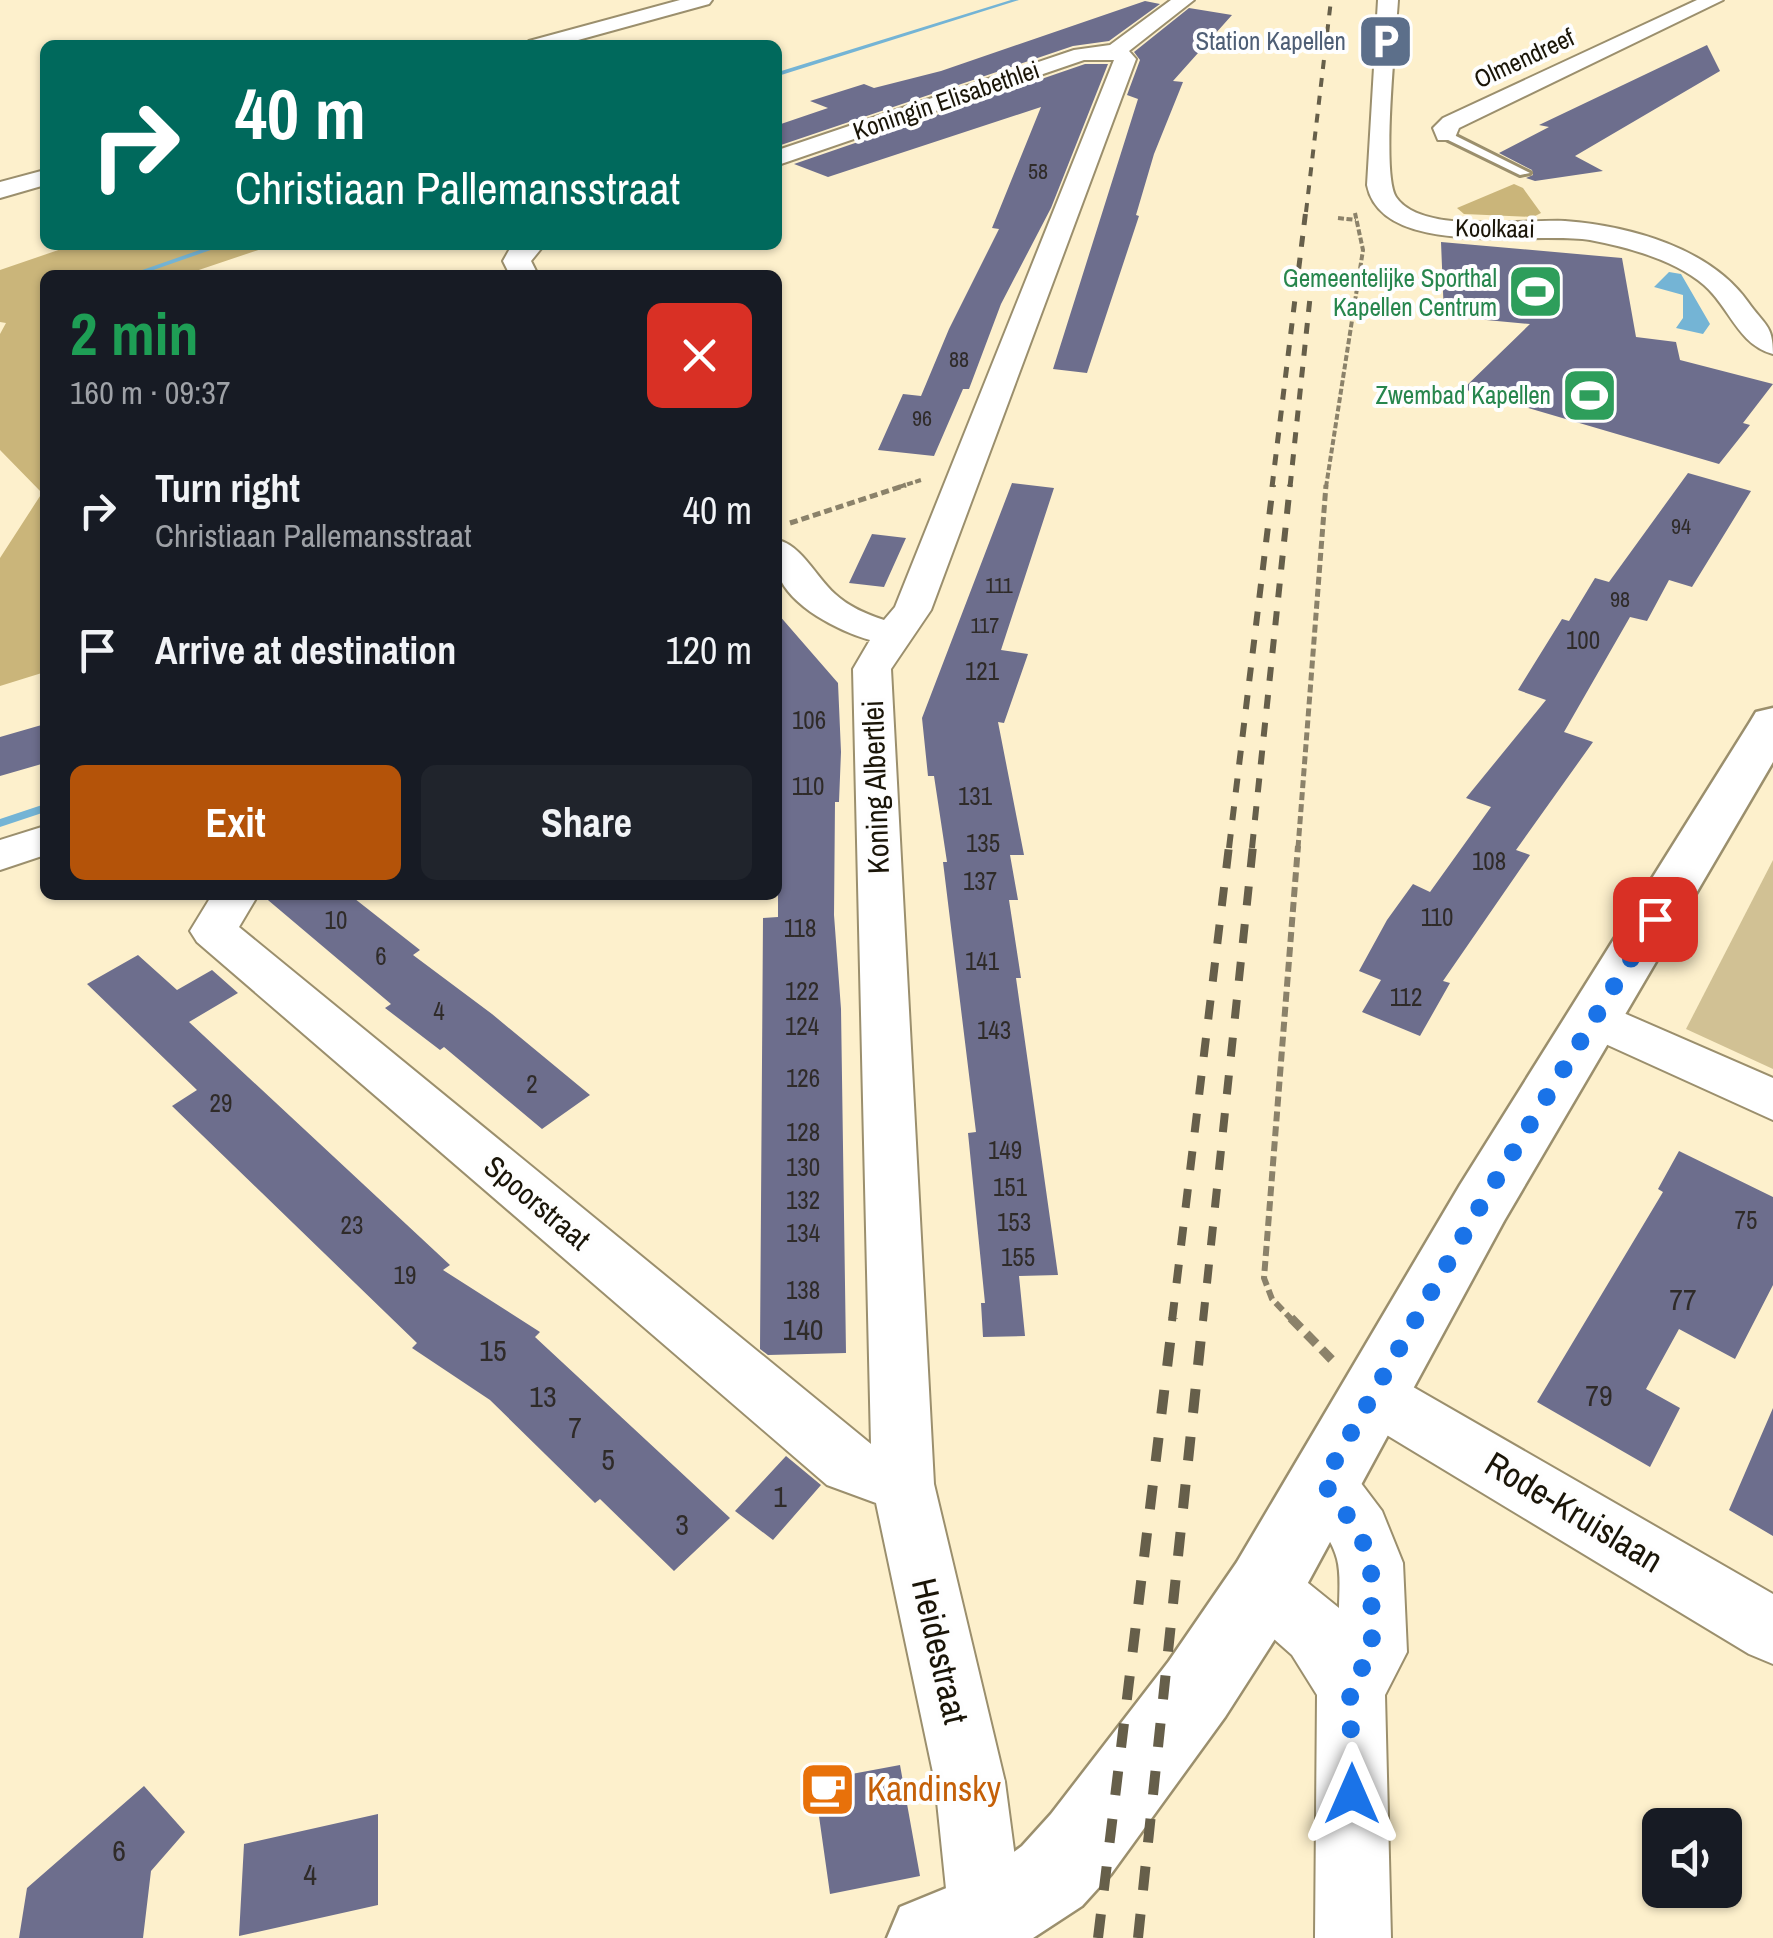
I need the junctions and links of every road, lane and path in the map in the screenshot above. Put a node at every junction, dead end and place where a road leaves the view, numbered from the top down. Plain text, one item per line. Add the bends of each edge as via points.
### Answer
1 (702, 0) edge
2 (1184, 0) edge
3 (1388, 0) edge
4 (1713, 0) edge
5 (554, 40) edge
6 (1116, 51) junction
7 (1446, 135) joint
8 (782, 157) edge
9 (1524, 173) dead end
10 (40, 179) edge
11 (0, 190) edge
12 (1338, 218) dead end
13 (1356, 220) dead end
14 (527, 250) edge
15 (1363, 250) dead end
16 (521, 270) edge
17 (1332, 285) dead end
18 (1357, 287) junction
19 (1773, 345) edge
20 (973, 458) junction
21 (782, 525) edge
22 (782, 556) edge
23 (892, 634) junction
24 (1773, 722) edge
25 (40, 842) edge
26 (0, 855) edge
27 (232, 900) edge
28 (1596, 1018) junction
29 (1773, 1100) edge
30 (1373, 1394) junction
31 (1323, 1482) junction
32 (903, 1484) junction
33 (1264, 1588) junction
34 (1773, 1631) edge
35 (1350, 1687) junction
36 (968, 1931) edge
37 (1353, 1938) edge

1 - 5 street
2 - 6 street
3 - 19 street, Koolkaai via 1380,130 1385,201 1409,217 1451,229 1577,230 1650,249 1711,276 1751,332
4 - 7 street, Olmendreef via 1451,122
6 - 8 street, Koningin Elisabethlei via 1080,54
6 - 20 street, Koning Albertlei via 1125,59
7 - 9 lane, Olmendreef
10 - 11 street
12 - 13 path
14 - 16 street via 516,261
15 - 18 path
17 - 18 path
18 - 30 path via 1328,463 1264,1278 1272,1298 1308,1339
20 - 21 path
20 - 23 street, Koning Albertlei via 912,610
22 - 23 street via 827,609 852,624
23 - 32 street, Koning Albertlei via 872,669 871,708
24 - 28 street
25 - 26 street
27 - 32 street, Spoorstraat via 213,932 849,1465
28 - 29 street
28 - 30 street
30 - 31 street
30 - 34 street, Rode-Kruislaan
31 - 33 street
31 - 35 street via 1359,1532 1371,1563 1372,1652
32 - 36 street, Heidestraat via 970,1782
33 - 35 street via 1316,1632
33 - 36 street via 1081,1844 1052,1876
35 - 37 street

